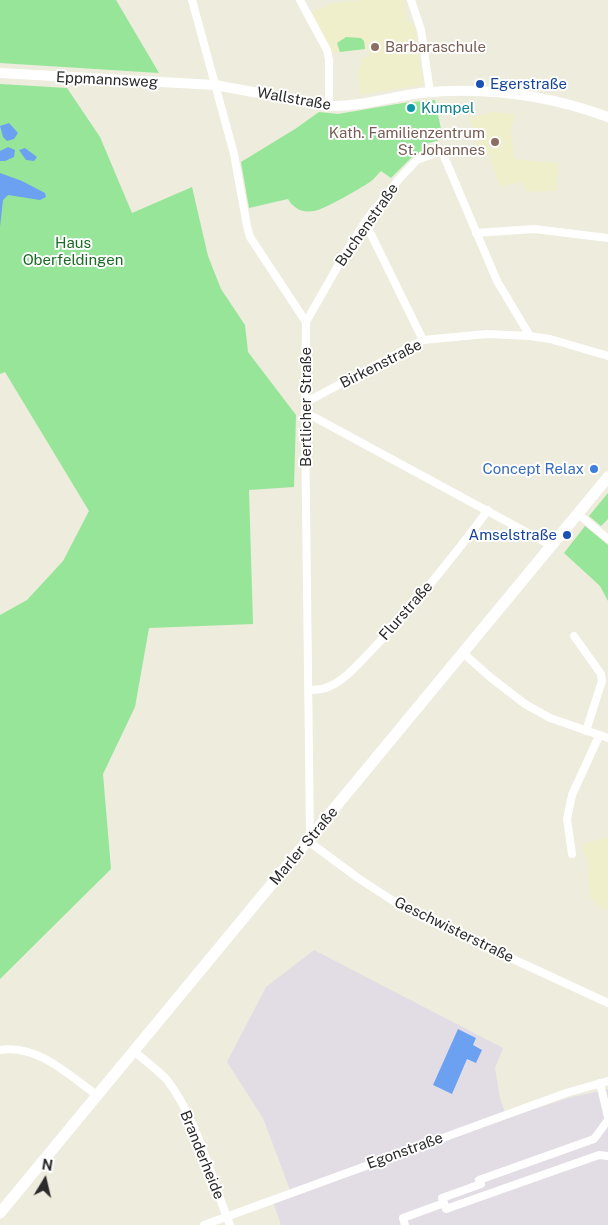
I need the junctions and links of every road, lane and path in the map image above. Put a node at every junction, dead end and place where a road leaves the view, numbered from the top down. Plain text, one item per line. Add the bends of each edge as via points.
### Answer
1 (192, 0) edge
2 (300, 0) edge
3 (412, 0) edge
4 (0, 74) edge
5 (215, 85) junction
6 (430, 92) junction
7 (329, 106) junction
8 (608, 117) edge
9 (365, 222) junction
10 (476, 233) junction
11 (608, 238) edge
12 (306, 322) junction
13 (530, 336) junction
14 (423, 340) junction
15 (608, 356) edge
16 (305, 399) junction
17 (305, 414) junction
18 (608, 477) edge
19 (488, 510) junction
20 (578, 514) junction
21 (608, 539) edge
22 (552, 546) junction
23 (574, 636) dead end
24 (463, 653) junction
25 (309, 690) junction
26 (586, 731) junction
27 (599, 736) junction
28 (608, 738) edge
29 (309, 840) junction
30 (572, 854) dead end
31 (608, 1003) edge
32 (0, 1050) edge
33 (135, 1052) junction
34 (604, 1082) edge
35 (98, 1096) junction
36 (608, 1118) edge
37 (608, 1156) edge
38 (444, 1203) junction
39 (0, 1213) edge
40 (226, 1217) junction
41 (204, 1225) edge
42 (230, 1225) edge
43 (405, 1225) edge

1 - 5 street
2 - 7 street via 330,60
3 - 6 street via 421,30
4 - 5 street, Eppmannsweg
5 - 7 street, Wallstraße
5 - 12 street via 234,154 250,237
6 - 7 street, Wallstraße via 347,107
6 - 8 street, Wallstraße via 498,90 534,96
9 - 10 street, Buchenstraße via 417,160 438,152 444,158
9 - 12 street, Buchenstraße
9 - 14 street
10 - 11 street via 534,230
10 - 13 street via 497,281
12 - 16 street, Bertlicher Straße
13 - 14 street, Birkenstraße via 487,334
13 - 15 street, Birkenstraße
14 - 16 street, Birkenstraße via 312,399
16 - 17 street, Bertlicher Straße
17 - 19 street
17 - 25 street, Bertlicher Straße
18 - 20 main road, Marler Straße
19 - 22 street
19 - 25 street, Flurstraße via 457,552 357,665 329,687
20 - 21 street
20 - 22 main road, Marler Straße
22 - 24 main road, Marler Straße
23 - 26 street via 601,674 602,681
24 - 26 street via 525,704 550,718
24 - 29 main road, Marler Straße
25 - 29 street, Bertlicher Straße
26 - 27 street
27 - 28 street
27 - 30 street via 572,795 567,819
29 - 31 street, Geschwisterstraße via 407,910
29 - 33 main road, Marler Straße
32 - 35 street via 46,1059
33 - 35 main road, Marler Straße
33 - 40 street, Branderheide via 166,1079 179,1099 193,1125
34 - 36 street
34 - 40 street, Egonstraße
35 - 39 main road, Marler Straße
36 - 38 street via 594,1139 479,1180 481,1184 442,1198
37 - 38 street via 599,1154 446,1209
38 - 43 street via 403,1218
40 - 41 street, Egonstraße
40 - 42 street, Branderheide

